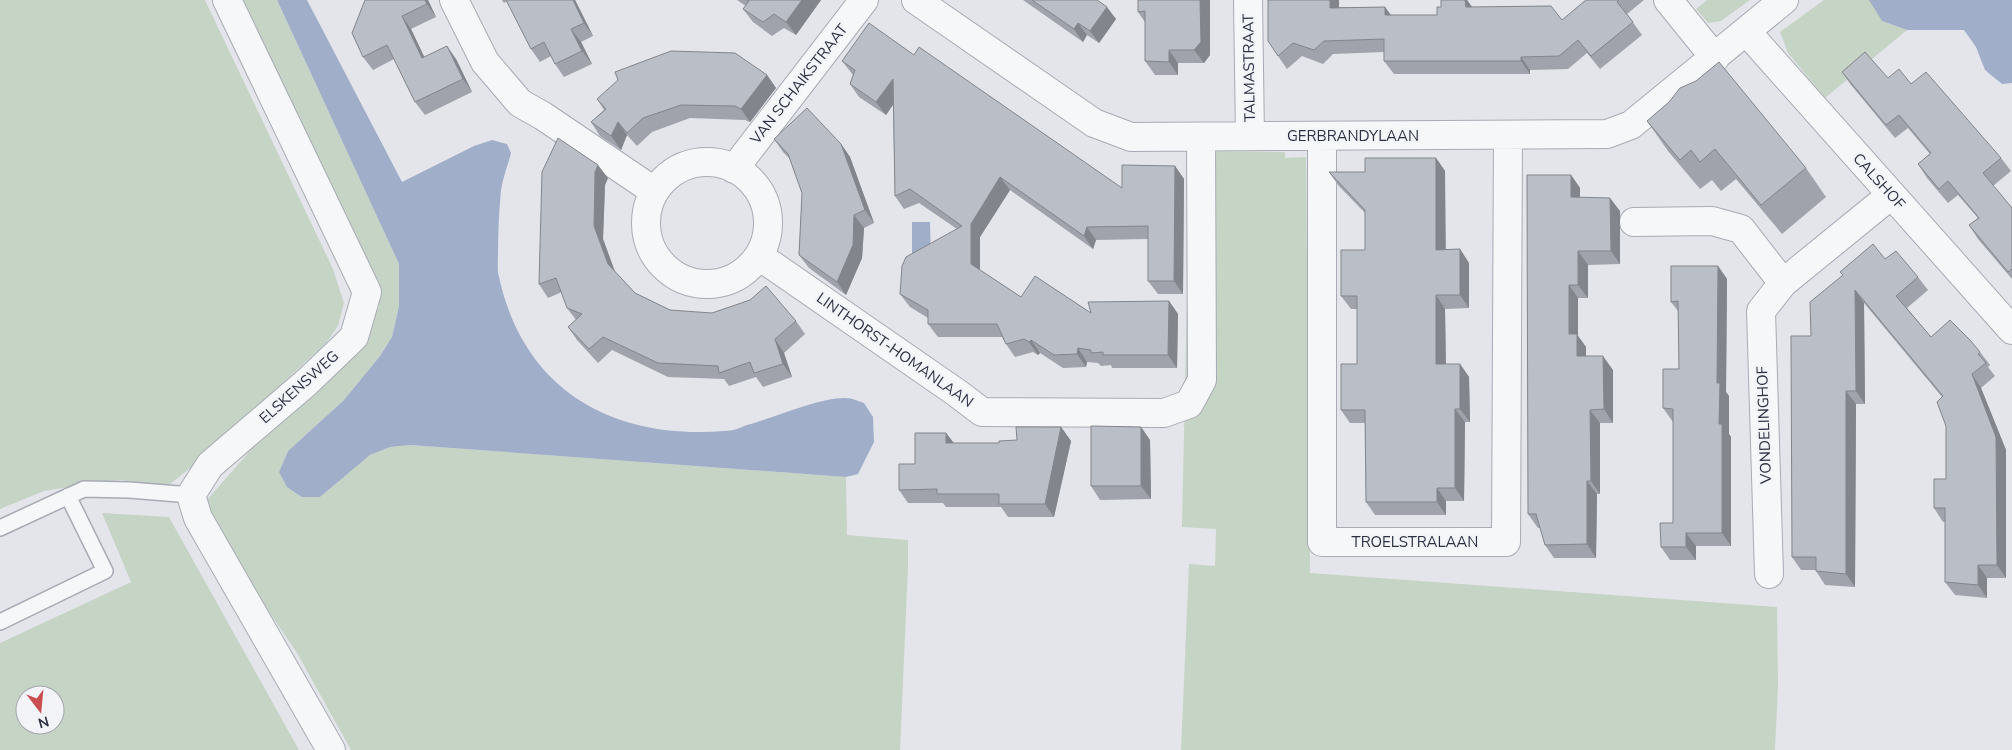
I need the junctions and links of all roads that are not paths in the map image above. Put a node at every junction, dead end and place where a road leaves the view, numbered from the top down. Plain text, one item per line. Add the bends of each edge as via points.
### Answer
1 (227, 0) edge
2 (454, 0) edge
3 (864, 0) edge
4 (916, 0) edge
5 (1248, 0) edge
6 (1784, 0) edge
7 (1678, 4) edge
8 (1746, 31) junction
9 (1715, 58) junction
10 (1508, 135) junction
11 (1250, 136) junction
12 (1322, 136) junction
13 (1201, 137) junction
14 (734, 169) junction
15 (654, 191) junction
16 (1891, 195) junction
17 (1634, 222) dead end
18 (759, 256) junction
19 (1783, 283) junction
20 (2012, 330) edge
21 (191, 495) junction
22 (68, 496) junction
23 (0, 528) edge
24 (1769, 574) dead end
25 (0, 622) edge
26 (330, 750) edge

1 - 21 street, ELSKENSWEG via 367,292 354,337 210,465
2 - 15 street via 485,62 520,103
3 - 14 street, VAN SCHAIKSTRAAT
4 - 13 street, GERBRANDYLAAN via 1094,122 1131,137
5 - 11 street, TALMASTRAAT
6 - 8 street, GERBRANDYLAAN
7 - 9 street
8 - 9 street, GERBRANDYLAAN
8 - 16 street, CALSHOF
9 - 10 street, GERBRANDYLAAN via 1627,127 1607,134
10 - 12 street, GERBRANDYLAAN
10 - 12 street, TROELSTRALAAN via 1506,542 1322,542
11 - 12 street, GERBRANDYLAAN
11 - 13 street, GERBRANDYLAAN
13 - 18 street, LINTHORST-HOMANLAAN via 1202,380 1189,404 1164,413 982,412
14 - 15 street via 712,162 695,163 679,168
14 - 18 street via 754,185 767,212 768,227
15 - 18 street via 647,209 645,228 650,247 660,263 674,275 692,283 730,280
16 - 19 street, VONDELINGHOF
16 - 20 street, CALSHOF
17 - 19 street via 1712,221 1741,229
19 - 24 street, VONDELINGHOF via 1761,311
21 - 22 lane via 84,489
21 - 26 street via 198,518
22 - 23 lane
22 - 25 lane via 105,571

